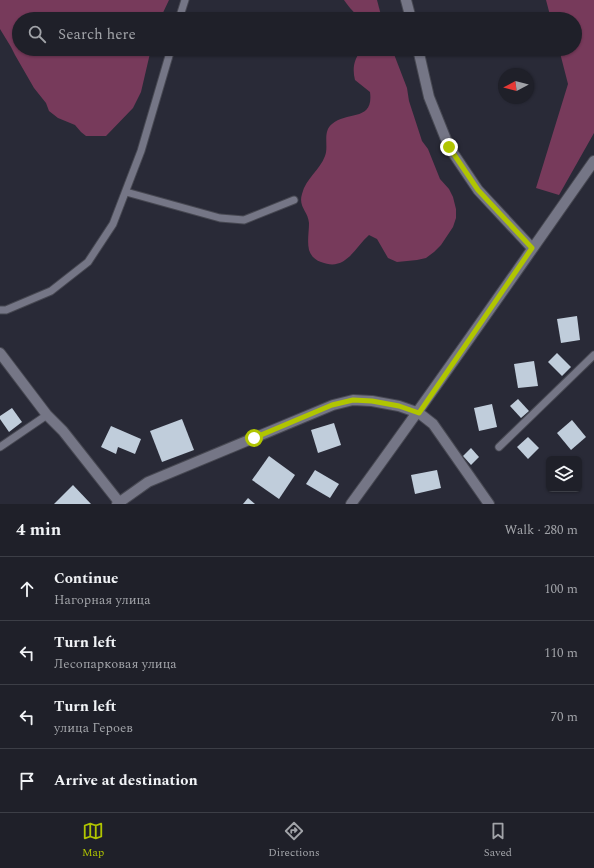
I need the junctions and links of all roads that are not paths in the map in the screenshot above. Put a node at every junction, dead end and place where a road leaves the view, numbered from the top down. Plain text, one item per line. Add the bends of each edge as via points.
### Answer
1 (185, 0) edge
2 (406, 0) edge
3 (181, 12) edge
4 (409, 12) edge
5 (169, 56) edge
6 (420, 56) edge
7 (593, 167) edge
8 (126, 192) junction
9 (294, 200) dead end
10 (532, 248) junction
11 (0, 310) edge
12 (0, 353) edge
13 (594, 355) edge
14 (419, 413) junction
15 (47, 415) junction
16 (0, 447) edge
17 (498, 447) dead end
18 (118, 503) edge
19 (351, 504) edge
20 (489, 504) edge

1 - 3 lane
2 - 4 street
5 - 8 lane
6 - 10 street via 429,97 449,147 478,190
7 - 10 street
8 - 9 lane via 220,218 244,220
8 - 11 lane via 113,224 88,262 51,292
10 - 14 street
12 - 15 street
13 - 17 lane
14 - 18 street via 372,401 353,400 332,405 148,482
14 - 19 street
14 - 20 street via 433,424
15 - 16 lane
15 - 18 street via 63,431

